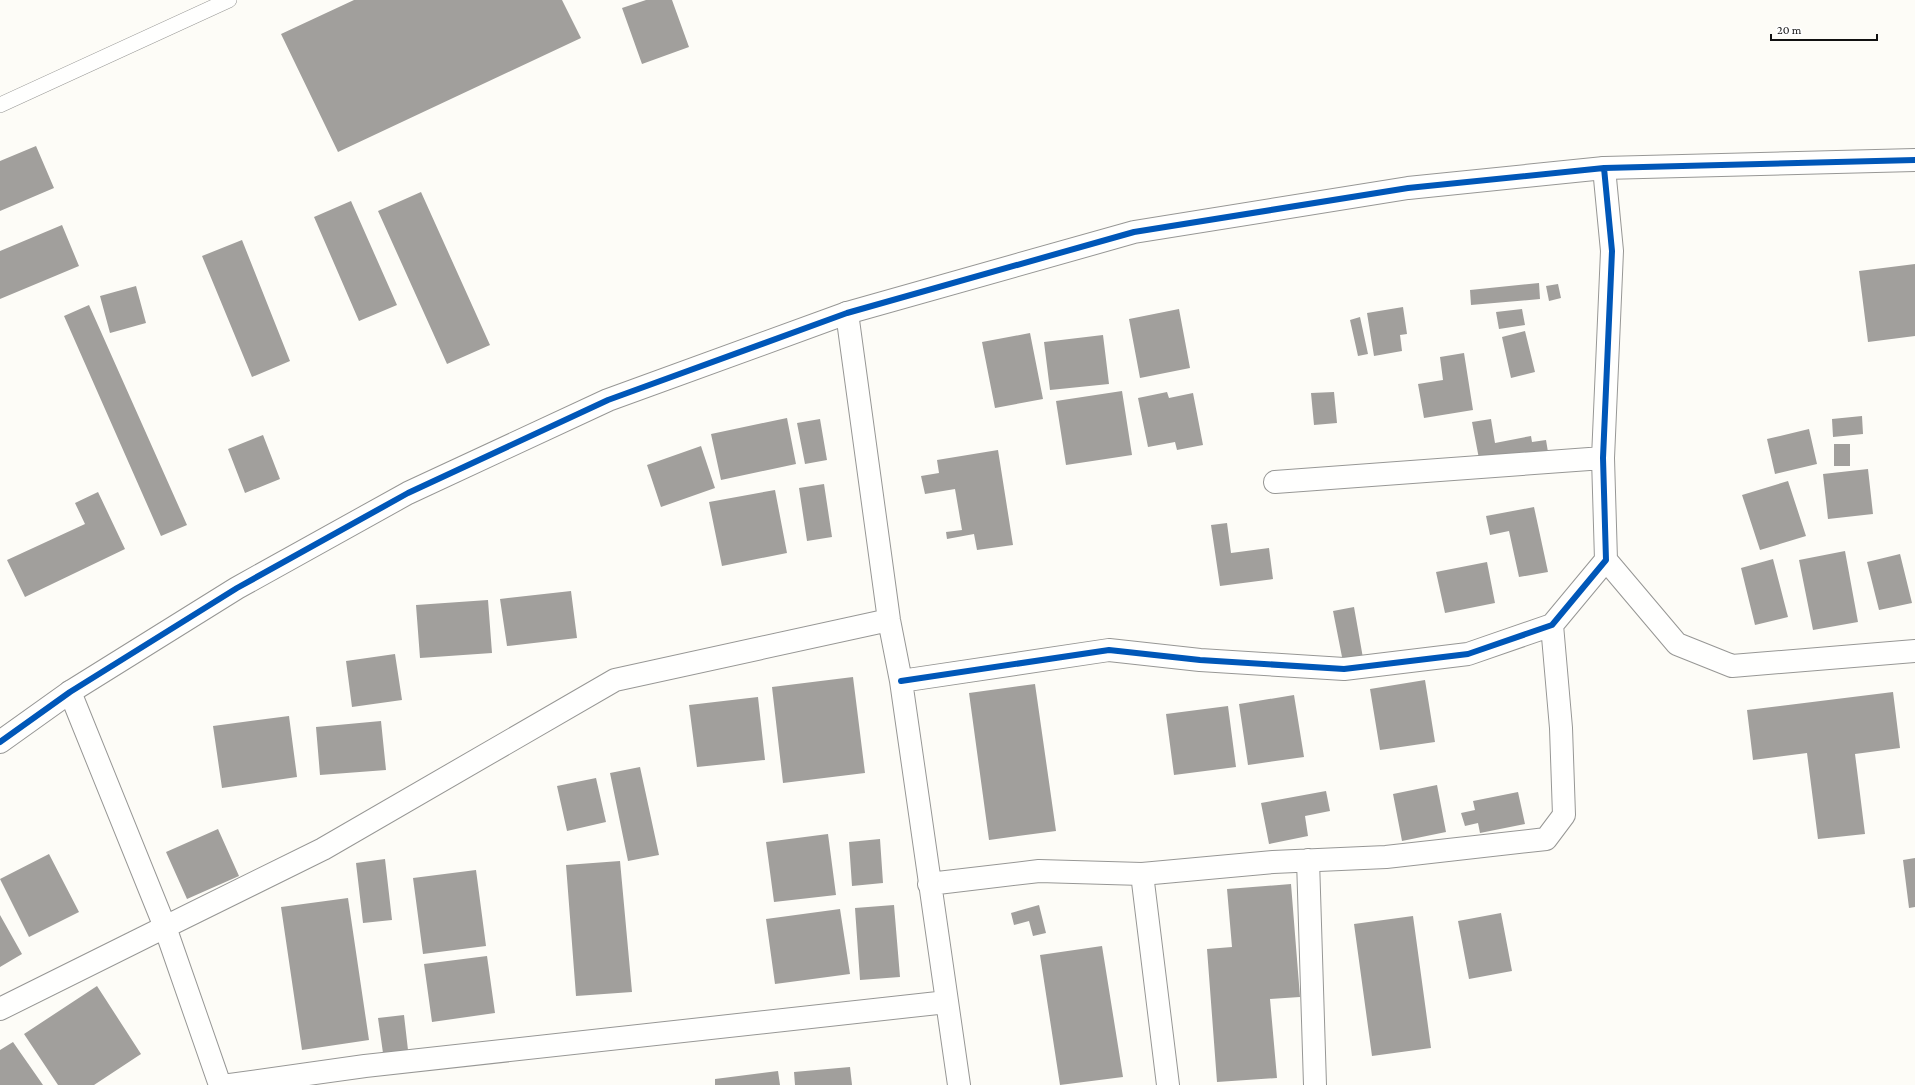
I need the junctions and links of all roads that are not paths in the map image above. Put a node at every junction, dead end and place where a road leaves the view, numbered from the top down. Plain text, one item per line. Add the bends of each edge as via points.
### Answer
1 (229, 0) edge
2 (0, 105) edge
3 (1915, 160) edge
4 (1604, 168) junction
5 (847, 313) junction
6 (1603, 458) junction
7 (1275, 482) dead end
8 (1606, 560) junction
9 (889, 620) junction
10 (1552, 625) junction
11 (1915, 652) edge
12 (901, 681) junction
13 (70, 692) junction
14 (0, 742) edge
15 (1308, 860) junction
16 (1142, 874) junction
17 (929, 884) junction
18 (164, 927) junction
19 (947, 1002) junction
20 (0, 1009) edge
21 (220, 1085) edge
22 (230, 1085) edge
23 (959, 1085) edge
24 (1168, 1085) edge
25 (1315, 1085) edge

1 - 2 lane
3 - 4 street
4 - 5 street via 1408,188 1134,232
4 - 6 street via 1612,251
5 - 9 street
5 - 13 street via 608,400 408,493 237,588
6 - 7 street
6 - 8 street
8 - 10 street
8 - 11 street via 1677,644 1732,666
9 - 12 street
9 - 18 street via 615,680 323,849
10 - 12 street via 1468,654 1344,669 1200,660 1109,650
10 - 15 street via 1561,728 1564,815 1546,839 1386,857
12 - 17 street
13 - 14 street
13 - 18 street
15 - 16 street
15 - 25 street
16 - 17 street via 1039,871
16 - 24 street
17 - 19 street
18 - 20 street
18 - 21 street
19 - 22 street via 365,1066
19 - 23 street

